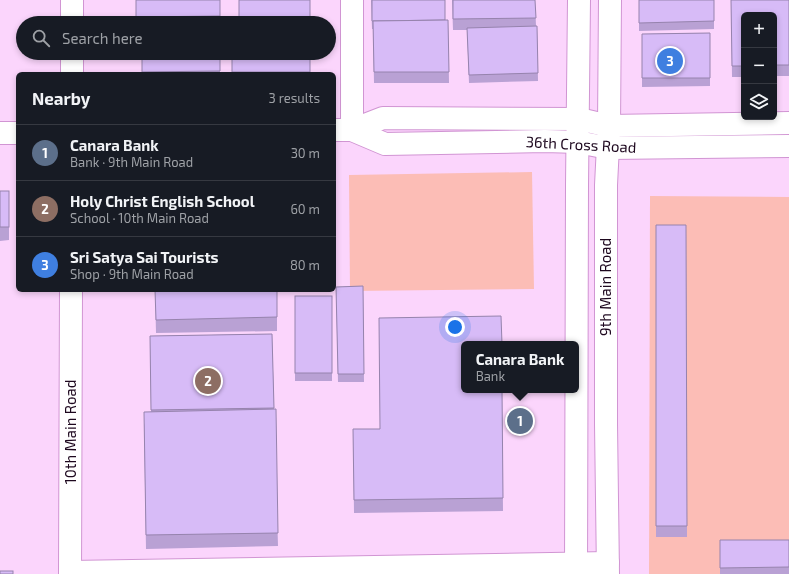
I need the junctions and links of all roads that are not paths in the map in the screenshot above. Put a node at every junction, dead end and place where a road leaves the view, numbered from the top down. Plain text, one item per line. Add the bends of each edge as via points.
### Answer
1 (72, 0) edge
2 (352, 0) edge
3 (579, 0) edge
4 (610, 0) edge
5 (72, 16) edge
6 (72, 60) edge
7 (72, 72) edge
8 (579, 119) junction
9 (789, 123) edge
10 (609, 126) junction
11 (343, 130) edge
12 (0, 133) edge
13 (16, 133) edge
14 (578, 142) junction
15 (789, 146) edge
16 (608, 148) junction
17 (71, 292) edge
18 (577, 341) edge
19 (577, 393) edge
20 (576, 568) edge
21 (608, 569) edge
22 (70, 573) edge

1 - 5 main road
2 - 11 main road
3 - 8 main road
4 - 10 main road, 9th Main Road
6 - 7 main road
8 - 10 main road, 36th Cross Road
8 - 11 main road, 36th Cross Road via 382,118
8 - 14 main road, 9th Main Road
9 - 10 main road, 36th Cross Road
10 - 16 main road, 9th Main Road
11 - 14 main road, 36th Cross Road via 385,144
12 - 13 main road
14 - 16 main road, 36th Cross Road
14 - 18 main road, 9th Main Road
15 - 16 main road, 36th Cross Road
16 - 21 main road, 9th Main Road
17 - 22 main road, 10th Main Road
19 - 20 main road, 9th Main Road
20 - 21 main road
20 - 22 main road

